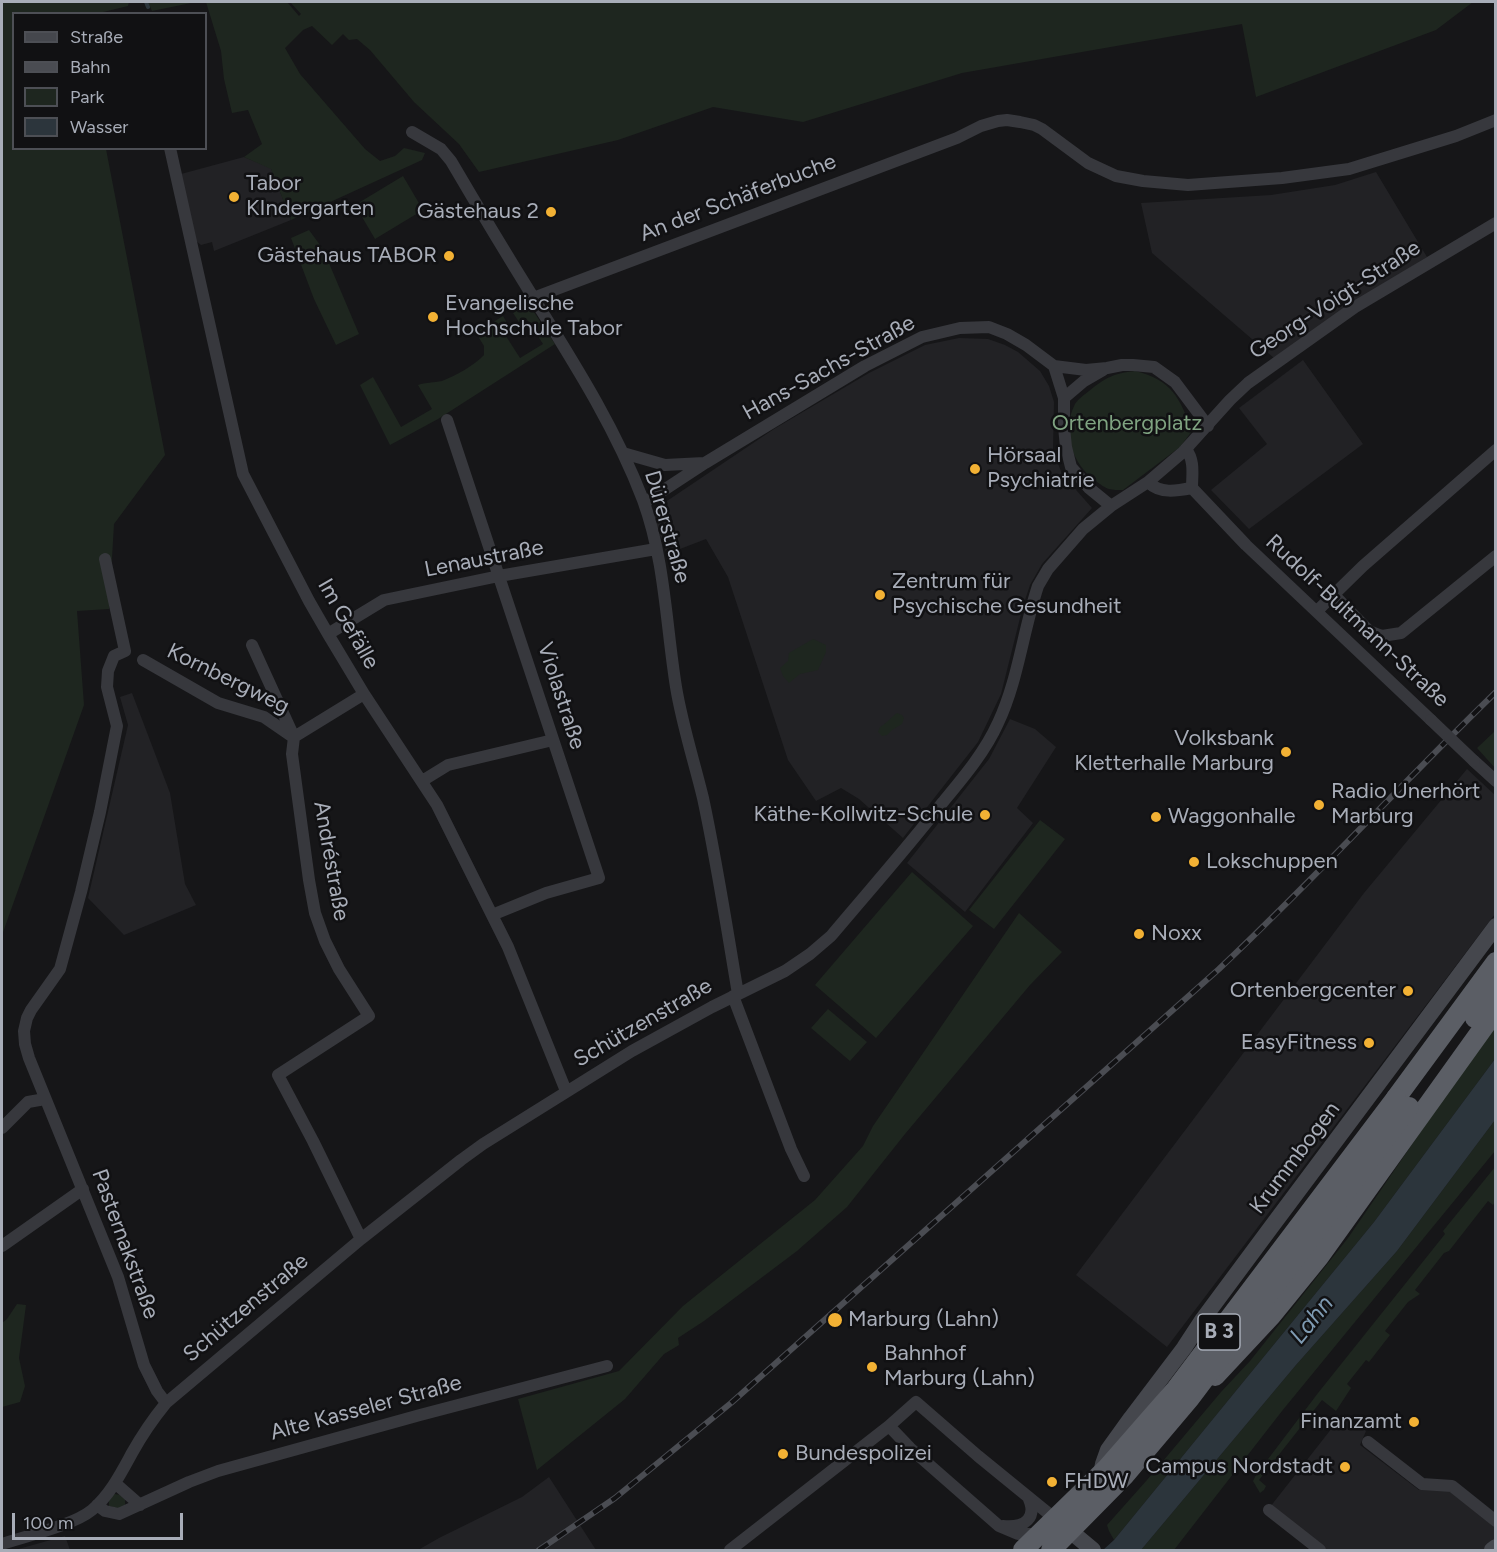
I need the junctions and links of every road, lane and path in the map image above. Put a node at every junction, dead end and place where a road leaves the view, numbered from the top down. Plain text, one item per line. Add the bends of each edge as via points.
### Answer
1 (1496, 120) edge
2 (412, 132) dead end
3 (170, 150) edge
4 (1496, 224) edge
5 (533, 298) junction
6 (1054, 366) junction
7 (1107, 368) junction
8 (1064, 398) junction
9 (447, 420) dead end
10 (1208, 426) junction
11 (1186, 449) junction
12 (1496, 450) edge
13 (623, 453) junction
14 (705, 463) junction
15 (1148, 482) junction
16 (1191, 488) junction
17 (644, 503) junction
18 (1111, 506) junction
19 (657, 549) junction
20 (1496, 556) edge
21 (105, 559) dead end
22 (499, 576) junction
23 (1334, 595) junction
24 (1317, 611) junction
25 (328, 634) junction
26 (252, 645) dead end
27 (143, 660) dead end
28 (364, 694) junction
29 (294, 737) junction
30 (553, 740) junction
31 (422, 781) junction
32 (1496, 781) edge
33 (492, 915) junction
34 (1496, 926) edge
35 (1496, 962) edge
36 (1496, 991) edge
37 (736, 995) junction
38 (1496, 1010) edge
39 (566, 1091) junction
40 (45, 1099) junction
41 (1409, 1107) junction
42 (2, 1128) edge
43 (804, 1176) dead end
44 (83, 1189) junction
45 (361, 1239) junction
46 (2, 1246) edge
47 (607, 1366) dead end
48 (166, 1403) junction
49 (1131, 1418) junction
50 (889, 1426) junction
51 (1368, 1442) dead end
52 (1115, 1479) junction
53 (115, 1483) junction
54 (1027, 1496) junction
55 (97, 1505) junction
56 (140, 1505) junction
57 (1269, 1510) dead end
58 (1496, 1521) edge
59 (999, 1526) junction
60 (1078, 1538) edge
61 (1028, 1542) edge
62 (2, 1544) edge
63 (1496, 1546) edge
64 (730, 1551) edge
65 (1016, 1551) edge
66 (1051, 1551) edge
67 (1062, 1551) edge
68 (1320, 1551) edge
69 (1492, 1551) edge

1 - 5 street, An der Schäferbuche via 1349,169 1188,185 1116,176 1088,163 1034,125 998,121
2 - 5 street, Dürerstraße via 441,149 451,161
3 - 25 street, Im Gefälle via 243,474
4 - 10 street, Georg-Voigt-Straße via 1355,307 1248,383
5 - 13 street, Dürerstraße via 592,393
6 - 7 street
6 - 8 street
6 - 14 street, Hans-Sachs-Straße via 1026,345 989,327 960,328 921,337 865,366
7 - 8 street
7 - 10 street via 1154,367 1175,382
8 - 18 street via 1071,467
9 - 22 street, Violastraße
10 - 11 street
11 - 15 street
11 - 16 street via 1193,462
12 - 23 street
13 - 14 street, Hans-Sachs-Straße via 665,465
13 - 17 street, Dürerstraße
14 - 17 street, Hans-Sachs-Straße
15 - 16 street via 1158,490
15 - 18 street
16 - 24 street, Rudolf-Bultmann-Straße
17 - 19 street, Dürerstraße
18 - 37 street, Schützenstraße via 1060,553 1038,586 1006,704 973,765 831,936 797,964
19 - 22 street, Lenaustraße
19 - 37 street, Dürerstraße via 676,689 705,811
20 - 23 street via 1401,633 1382,636 1369,631
21 - 40 street, Pasternakstraße via 124,651 114,656 108,671 107,687 117,726 60,969 31,1010 24,1031 29,1058
22 - 25 street, Lenaustraße via 384,600
22 - 30 street, Violastraße
23 - 24 street
24 - 32 street, Rudolf-Bultmann-Straße, bridge
25 - 28 street, Im Gefälle
26 - 29 street, Andréstraße
27 - 29 street, Kornbergweg via 218,703 264,717
28 - 29 street
28 - 31 street, Im Gefälle
29 - 45 street, Andréstraße via 292,754 315,913 334,960 369,1016 278,1075
30 - 31 street via 448,765
30 - 33 street, Violastraße via 599,878 546,892
31 - 33 street, Im Gefälle
33 - 39 street, Im Gefälle
34 - 49 main road, Krummbogen
35 - 41 highway, B 3
36 - 41 highway, B 3
37 - 39 street, Schützenstraße
37 - 43 street, Dürerstraße
38 - 41 highway, B 3
39 - 45 street, Schützenstraße via 461,1160
40 - 42 street via 28,1102
40 - 44 street, Pasternakstraße
41 - 52 highway, B 3 via 1344,1224 1306,1274 1271,1316
41 - 61 highway, B 3, bridge via 1106,1469
41 - 66 highway, B 3, bridge via 1190,1398 1124,1476
44 - 46 street
44 - 48 street, Pasternakstraße via 118,1276 144,1365
45 - 48 street, Schützenstraße
47 - 56 street, Alte Kasseler Straße via 219,1471
48 - 53 street, Schützenstraße via 147,1427
49 - 52 main road, Krummbogen
49 - 60 main road, Krummbogen via 1108,1450
50 - 54 street via 916,1402
50 - 59 street
50 - 64 street
51 - 58 street via 1422,1484 1452,1486
52 - 60 main road, Krummbogen
53 - 55 street, Schützenstraße
53 - 56 street
54 - 59 street via 1032,1508 1029,1518 1018,1526
54 - 60 street
55 - 56 street, Alte Kasseler Straße via 119,1514
55 - 62 street via 76,1519
57 - 68 street
59 - 61 street
60 - 61 main road via 1058,1529
60 - 67 main road
61 - 65 main road
63 - 69 main road

